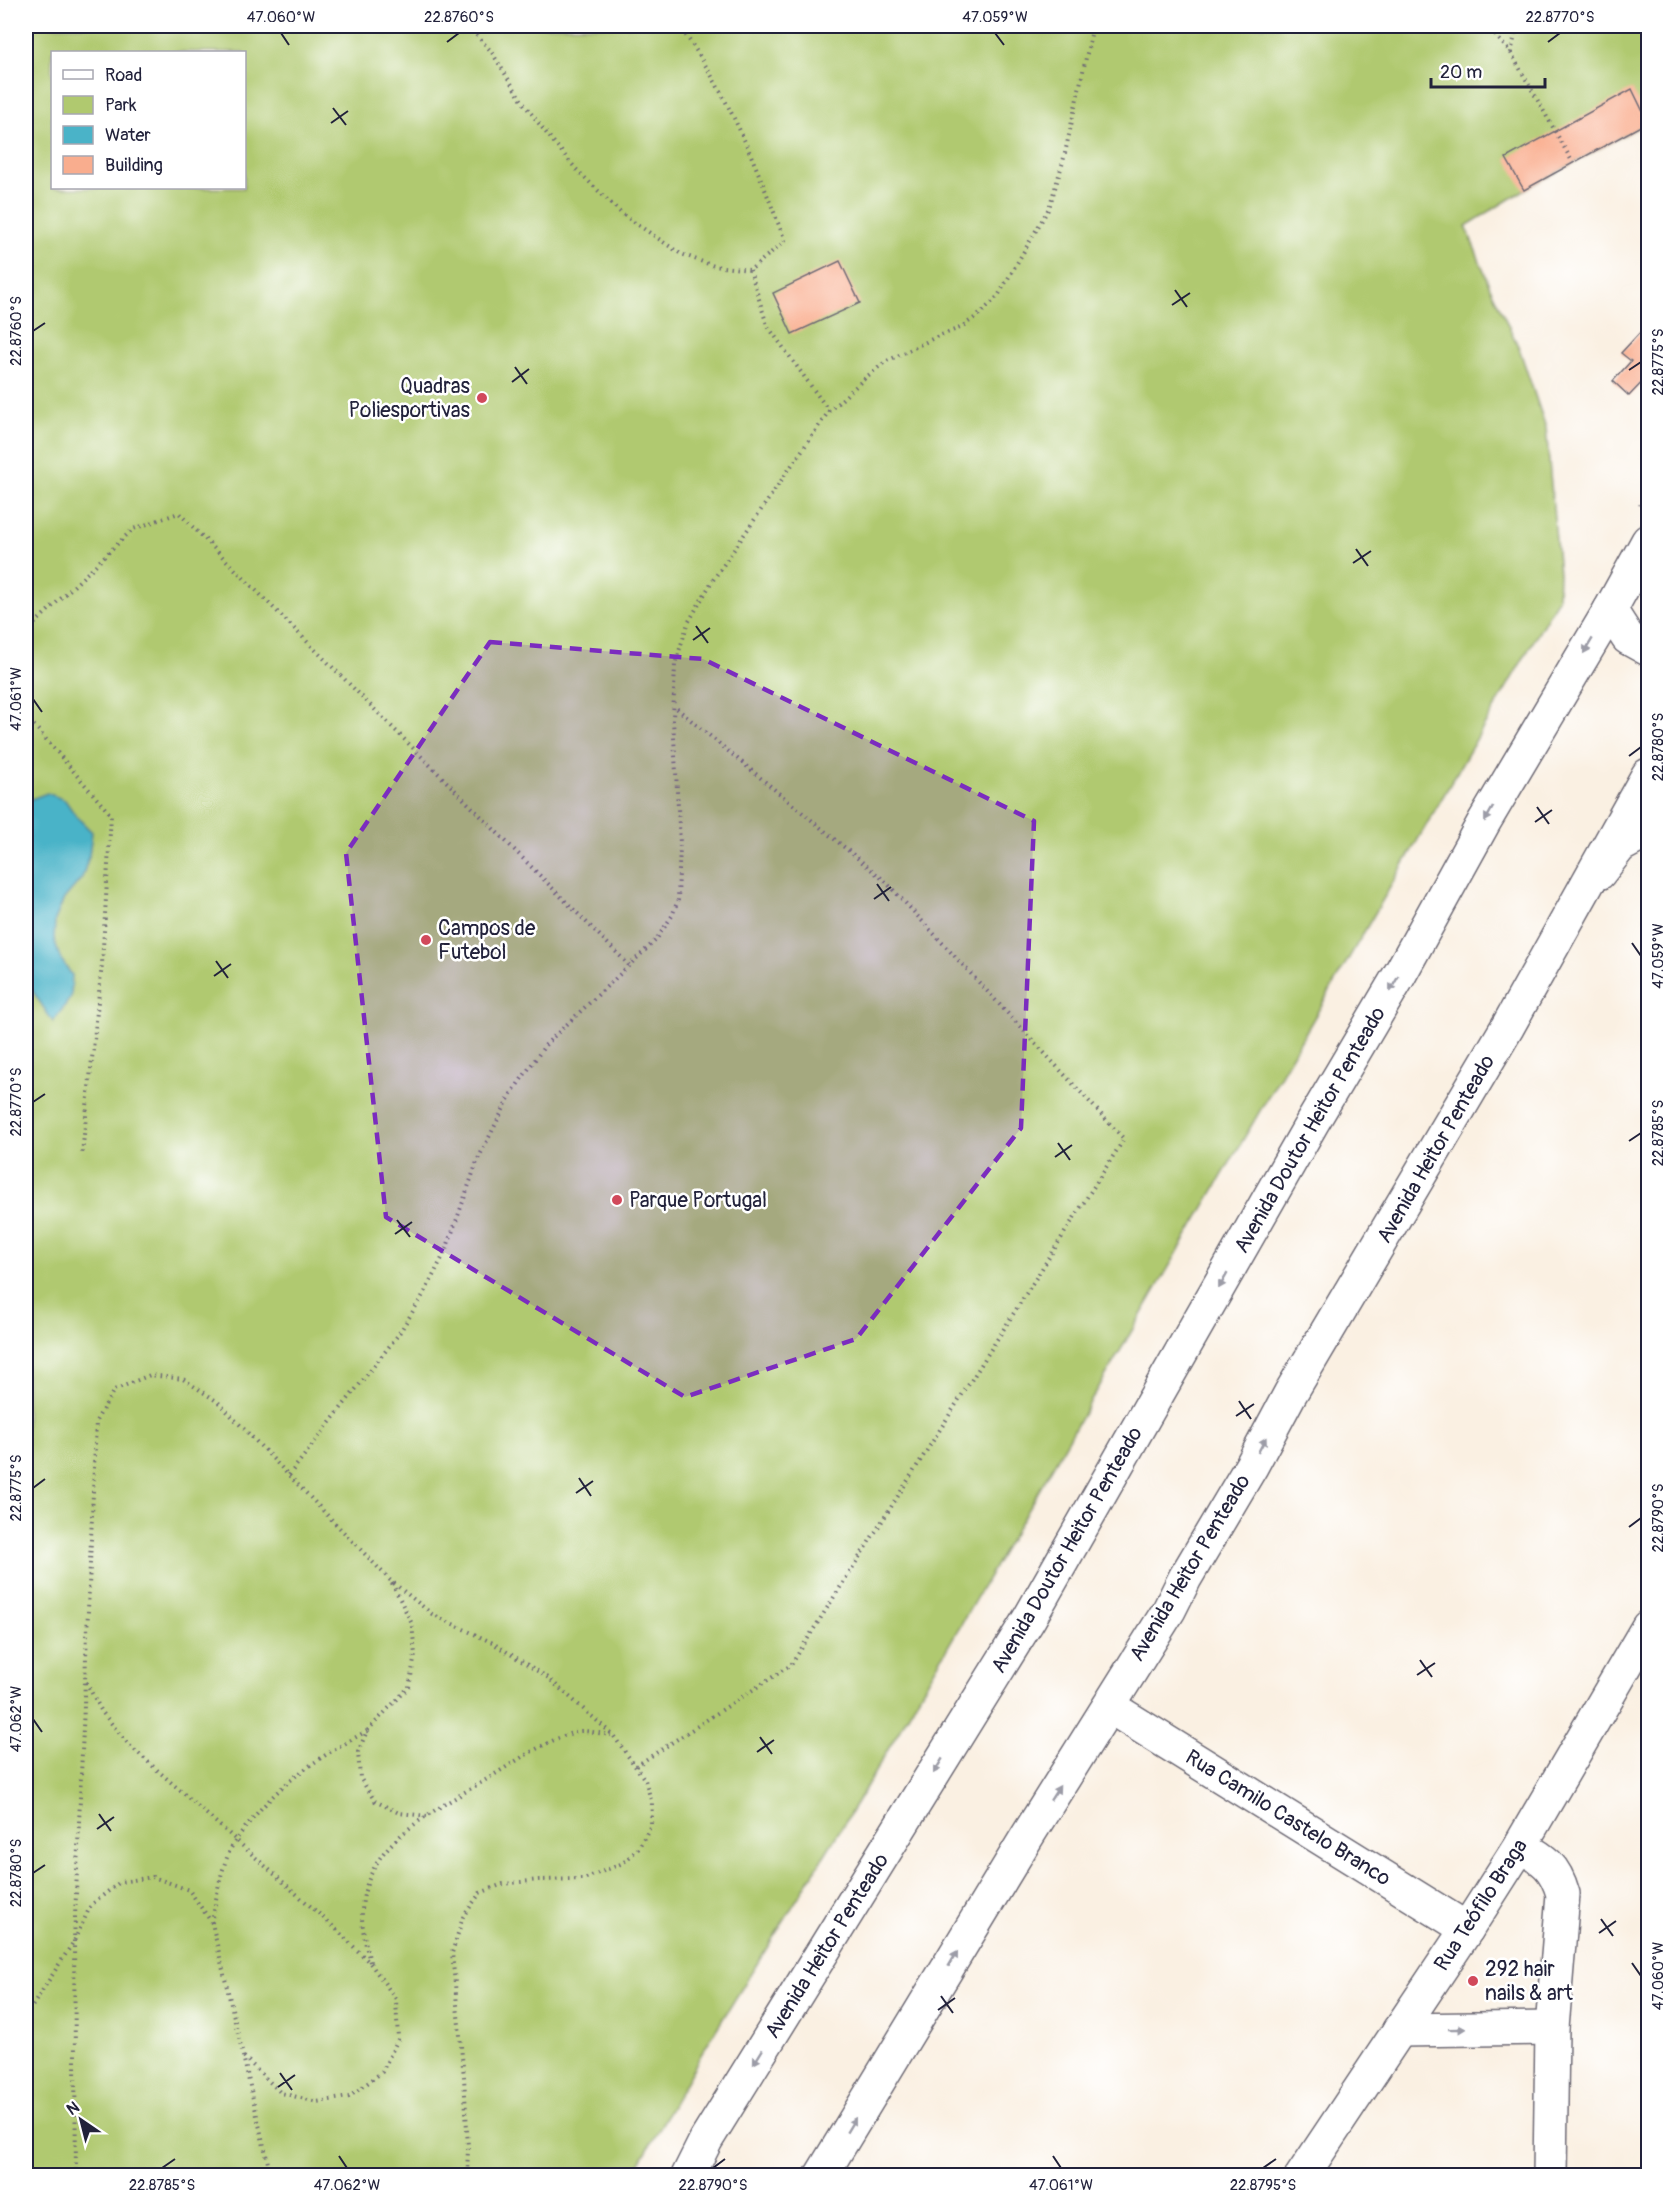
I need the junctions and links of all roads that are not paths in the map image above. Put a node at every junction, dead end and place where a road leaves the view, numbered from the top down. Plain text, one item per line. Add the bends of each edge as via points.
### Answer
1 (1648, 541) edge
2 (1610, 610) junction
3 (1648, 649) edge
4 (1648, 775) edge
5 (1648, 831) edge
6 (1578, 901) junction
7 (1648, 1626) edge
8 (1110, 1707) junction
9 (968, 1716) joint
10 (1520, 1846) junction
11 (1467, 1929) junction
12 (1552, 2028) junction
13 (1399, 2030) junction
14 (688, 2175) edge
15 (821, 2175) edge
16 (1302, 2175) edge
17 (1550, 2175) edge

1 - 2 main road, Avenida Doutor Heitor Penteado
2 - 3 main road via 1628,638
2 -> 9 main road, Avenida Doutor Heitor Penteado via 1484,822 1029,1619
4 - 6 main road
5 - 6 main road via 1620,846
8 -> 6 main road, Avenida Heitor Penteado
7 - 10 main road, Rua Teófilo Braga
8 - 11 main road, Rua Camilo Castelo Branco
15 -> 8 main road, Avenida Heitor Penteado
9 -> 14 main road, Avenida Heitor Penteado
10 - 11 main road, Rua Teófilo Braga
10 - 12 main road via 1546,1860 1563,1894
11 - 13 main road, Rua Teófilo Braga
13 -> 12 main road
12 - 17 main road
13 - 16 main road, Rua Teófilo Braga

